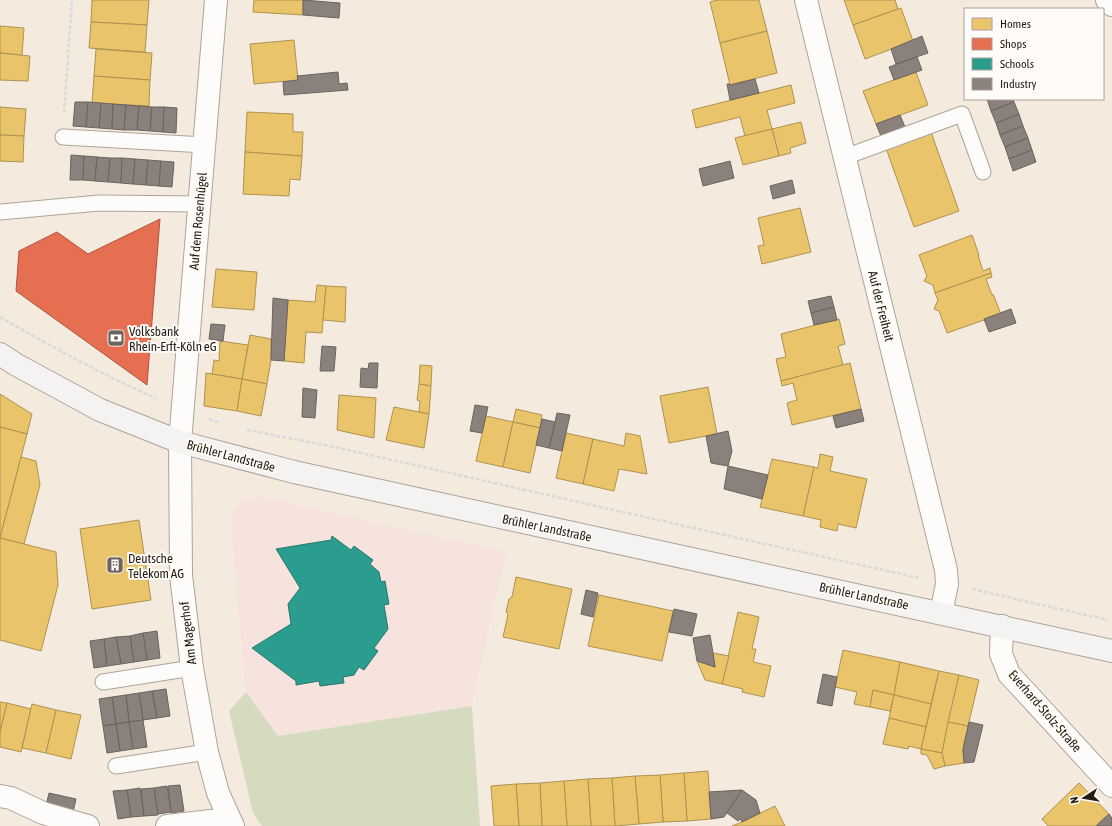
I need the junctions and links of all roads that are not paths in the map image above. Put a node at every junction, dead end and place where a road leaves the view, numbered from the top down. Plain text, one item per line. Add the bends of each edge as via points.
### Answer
1 (216, 0) edge
2 (806, 0) edge
3 (1107, 0) edge
4 (1112, 5) edge
5 (63, 137) road end
6 (205, 145) junction
7 (845, 157) junction
8 (983, 172) dead end
9 (200, 204) junction
10 (0, 212) edge
11 (0, 354) edge
12 (180, 442) junction
13 (941, 613) junction
14 (1002, 626) junction
15 (1112, 651) edge
16 (192, 668) junction
17 (103, 682) dead end
18 (207, 752) junction
19 (116, 766) dead end
20 (1112, 786) edge
21 (6, 797) edge
22 (231, 823) edge
23 (88, 826) edge
24 (167, 826) edge

1 - 6 street, Auf dem Rosenhügel
2 - 7 street, Auf der Freiheit
3 - 4 street
5 - 6 lane
6 - 9 street, Auf dem Rosenhügel
7 - 8 lane via 962,114
7 - 13 street, Auf der Freiheit via 946,570 947,584
9 - 10 lane via 99,203
9 - 12 street, Auf dem Rosenhügel
11 - 12 street, Brühler Landstraße via 100,410
12 - 13 street, Brühler Landstraße via 289,470
12 - 16 street, Am Magerhof via 181,575
13 - 14 street, Brühler Landstraße
14 - 15 street, Brühler Landstraße
14 - 20 street, Everhard-Stolz-Straße via 1001,654 1009,674
16 - 17 lane
16 - 18 street, Am Magerhof
18 - 19 lane
18 - 22 street, Am Magerhof via 218,793
21 - 23 street via 43,813
22 - 24 street, Am Magerhof

